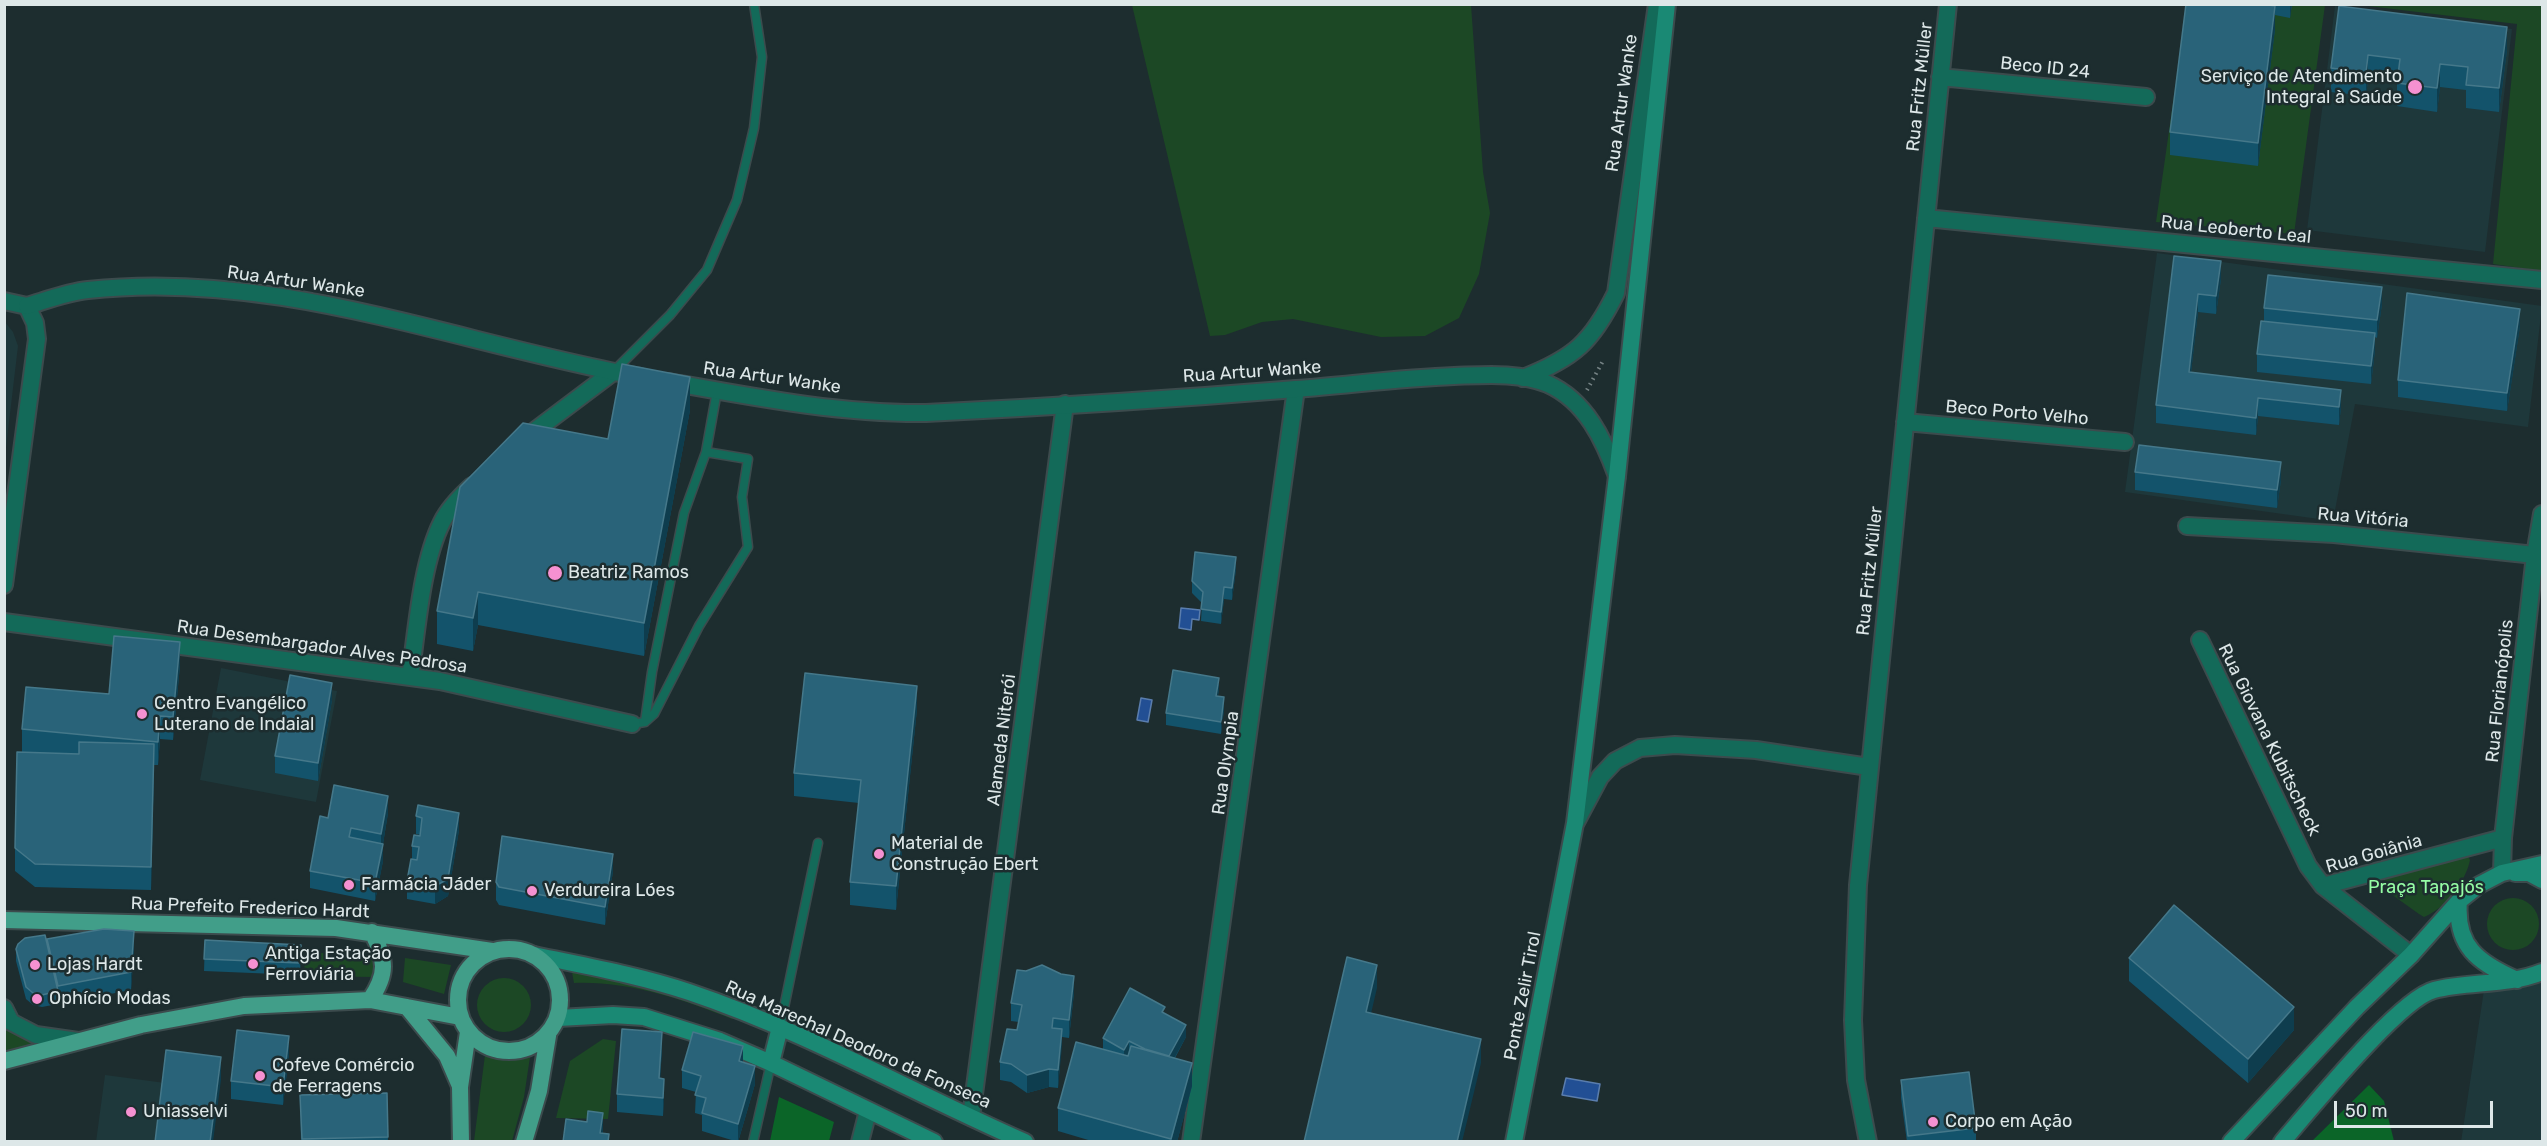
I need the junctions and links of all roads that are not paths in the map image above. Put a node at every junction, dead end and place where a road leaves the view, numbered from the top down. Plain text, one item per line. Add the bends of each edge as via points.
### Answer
1 (754, 4) edge
2 (1658, 4) edge
3 (1667, 4) edge
4 (1948, 4) edge
5 (1940, 77) junction
6 (2146, 97) dead end
7 (1926, 218) junction
8 (2542, 280) edge
9 (4, 302) edge
10 (27, 306) junction
11 (613, 372) junction
12 (1523, 378) junction
13 (1296, 389) junction
14 (717, 391) junction
15 (1065, 404) junction
16 (1905, 422) junction
17 (2125, 442) dead end
18 (509, 450) edge
19 (706, 452) junction
20 (484, 473) edge
21 (1617, 476) junction
22 (2542, 514) edge
23 (2187, 526) dead end
24 (2535, 555) junction
25 (4, 585) edge
26 (4, 621) edge
27 (2200, 640) dead end
28 (410, 677) junction
29 (639, 723) junction
30 (1869, 767) junction
31 (1575, 823) junction
32 (2503, 838) junction
33 (818, 843) dead end
34 (2542, 864) edge
35 (2502, 873) junction
36 (2542, 880) edge
37 (2323, 886) junction
38 (2459, 901) junction
39 (4, 920) edge
40 (372, 932) junction
41 (492, 951) junction
42 (534, 955) junction
43 (2411, 955) junction
44 (2542, 972) edge
45 (2517, 980) junction
46 (370, 1000) junction
47 (407, 1006) junction
48 (4, 1008) edge
49 (460, 1017) junction
50 (558, 1018) junction
51 (780, 1027) junction
52 (468, 1032) junction
53 (548, 1036) junction
54 (81, 1042) junction
55 (4, 1061) edge
56 (771, 1063) junction
57 (460, 1087) junction
58 (868, 1111) junction
59 (971, 1117) junction
60 (461, 1142) edge
61 (524, 1142) edge
62 (753, 1142) edge
63 (860, 1142) edge
64 (934, 1142) edge
65 (1025, 1142) edge
66 (1191, 1142) edge
67 (1513, 1142) edge
68 (1868, 1142) edge
69 (2231, 1142) edge
70 (2282, 1142) edge

1 - 11 lane via 762,57 754,128 737,200 707,270 670,315
2 - 12 street, Rua Artur Wanke via 1616,293 1604,317 1578,349 1562,361
3 - 21 main road, Ponte Zelir Tirol
4 - 5 street, Rua Fritz Müller
5 - 6 street, Beco ID 24
5 - 7 street, Rua Fritz Müller
7 - 8 street, Rua Leoberto Leal
7 - 16 street, Rua Fritz Müller
9 - 10 street
10 - 11 street, Rua Artur Wanke via 86,290 155,286 251,293 357,310
10 - 25 street via 37,339
11 - 14 street, Rua Artur Wanke
11 - 18 street
12 - 13 street, Rua Artur Wanke via 1494,374 1419,377
12 - 21 street, Rua Artur Wanke via 1548,384 1578,406 1603,439
13 - 15 street, Rua Artur Wanke
13 - 66 street, Rua Olympia
14 - 15 street, Rua Artur Wanke via 902,413
14 - 19 lane
15 - 59 street, Alameda Niterói
16 - 17 street, Beco Porto Velho
16 - 30 street, Rua Fritz Müller
19 - 29 lane via 684,513
19 - 29 lane via 748,459 742,497 748,547 699,626 654,714
20 - 28 street via 443,519 434,541
21 - 31 main road, Ponte Zelir Tirol
22 - 24 street, Rua Florianópolis
23 - 24 street, Rua Vitória via 2334,534
24 - 32 street, Rua Florianópolis
26 - 28 street, Rua Desembargador Alves Pedrosa
27 - 37 street, Rua Giovana Kubitscheck via 2308,866
28 - 29 street, Rua Desembargador Alves Pedrosa
30 - 31 street via 1756,750 1675,745 1640,748 1615,761 1600,777
30 - 68 street, Rua Fritz Müller via 1858,885 1853,1020 1856,1080
31 - 67 main road, Ponte Zelir Tirol
32 - 35 street, Rua Florianópolis
32 - 37 street, Rua Goiânia
33 - 51 lane
34 - 35 main road
35 - 36 main road via 2529,873
35 - 38 main road
37 - 43 street, Rua Goiânia
38 - 43 main road
38 - 45 main road via 2457,920 2472,951 2487,966
39 - 40 main road, Rua Prefeito Frederico Hardt
40 - 41 main road, Rua Prefeito Frederico Hardt
40 - 46 main road via 383,953 382,982
41 - 42 main road via 513,948
41 - 49 main road via 467,970 457,1001
42 - 50 main road via 549,966 558,982 562,1000
42 - 51 main road, Rua Marechal Deodoro da Fonseca via 642,977
43 - 69 main road
44 - 45 main road
45 - 70 main road via 2433,990 2422,996 2380,1032
46 - 47 main road
46 - 54 main road via 244,1006 141,1025
47 - 49 main road
47 - 57 main road via 447,1056
48 - 54 street via 10,1022 36,1035
49 - 52 main road
50 - 53 main road
50 - 56 main road via 644,1017 720,1041
51 - 56 main road
51 - 59 main road, Rua Marechal Deodoro da Fonseca
52 - 53 main road via 486,1046 507,1052 529,1049
52 - 57 main road
53 - 61 main road via 539,1092
54 - 55 main road
56 - 58 main road
56 - 62 lane
57 - 60 main road
58 - 63 street
58 - 64 main road
59 - 65 main road, Rua Marechal Deodoro da Fonseca

